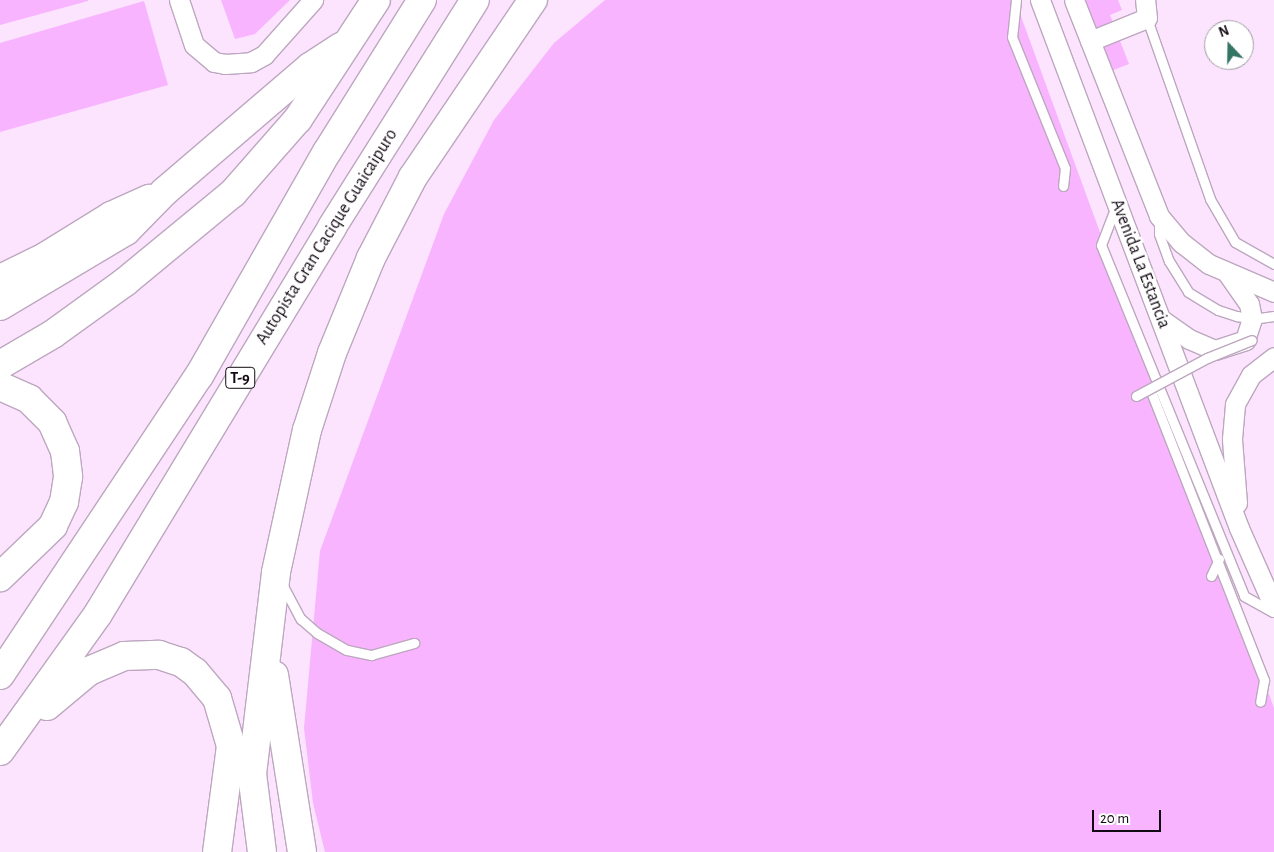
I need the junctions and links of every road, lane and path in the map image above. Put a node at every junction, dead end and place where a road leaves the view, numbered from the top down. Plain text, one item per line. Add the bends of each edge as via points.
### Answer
1 (179, 0) edge
2 (313, 0) edge
3 (376, 0) edge
4 (422, 0) edge
5 (475, 0) edge
6 (533, 0) edge
7 (1016, 0) edge
8 (1040, 0) edge
9 (1074, 0) edge
10 (1138, 0) edge
11 (1146, 9) edge
12 (350, 40) junction
13 (1090, 41) junction
14 (1063, 186) dead end
15 (164, 192) junction
16 (1117, 203) junction
17 (1159, 216) junction
18 (1274, 264) edge
19 (1227, 273) junction
20 (0, 279) edge
21 (1274, 292) edge
22 (0, 306) edge
23 (1274, 316) edge
24 (1252, 319) junction
25 (1162, 320) junction
26 (1252, 340) dead end
27 (1274, 357) edge
28 (0, 365) edge
29 (0, 386) edge
30 (1150, 389) junction
31 (1136, 396) dead end
32 (1239, 528) junction
33 (1219, 559) junction
34 (276, 572) junction
35 (1212, 576) dead end
36 (0, 577) edge
37 (1274, 607) edge
38 (1274, 613) edge
39 (269, 639) junction
40 (414, 643) dead end
41 (0, 675) edge
42 (1260, 702) dead end
43 (0, 752) edge
44 (0, 757) edge
45 (217, 852) edge
46 (262, 852) edge
47 (302, 852) edge

1 - 2 street via 194,45 214,62 225,64 251,62 264,55
3 - 12 highway
4 - 41 highway, T-9 via 327,152 199,376
5 - 43 highway, Autopista Gran Cacique Guaicaipuro / T-9 via 332,226 98,614
6 - 34 highway via 412,177 371,258 332,353 307,430
7 - 14 lane via 1010,41 1065,168
8 - 16 street, Avenida La Estancia
9 - 13 street, Avenida La Estancia
10 - 11 lane
11 - 13 street
11 - 18 lane via 1210,199 1235,242
12 - 15 highway via 310,67
12 - 28 highway via 298,119 233,193 125,282 53,334
13 - 17 street, Avenida La Estancia
15 - 20 highway via 112,216 45,257
15 - 22 highway via 126,231
16 - 25 street, Avenida La Estancia
16 - 38 lane via 1101,245 1244,596
17 - 19 street, Avenida La Estancia via 1182,243
17 - 24 lane via 1159,234 1169,261 1188,292 1218,310
19 - 21 street, Avenida La Estancia
19 - 24 street via 1249,304
23 - 24 lane
24 - 25 street via 1245,340 1215,350 1189,339
25 - 32 street, Avenida La Estancia
26 - 30 lane, bridge via 1207,358
27 - 32 street, Avenida La Estancia via 1251,375 1236,404 1232,439
29 - 36 highway via 29,399 52,422 65,451 68,477 64,502 53,526
30 - 31 lane, bridge
30 - 33 lane
32 - 37 street, Avenida La Estancia
33 - 35 lane
33 - 42 lane via 1264,680
34 - 39 highway
34 - 40 lane via 301,619 317,633 347,650 371,655
39 - 46 highway via 252,774
39 - 47 highway
44 - 45 highway via 54,698 89,671 136,654 159,655 181,662 200,676 214,693 228,731 230,746

